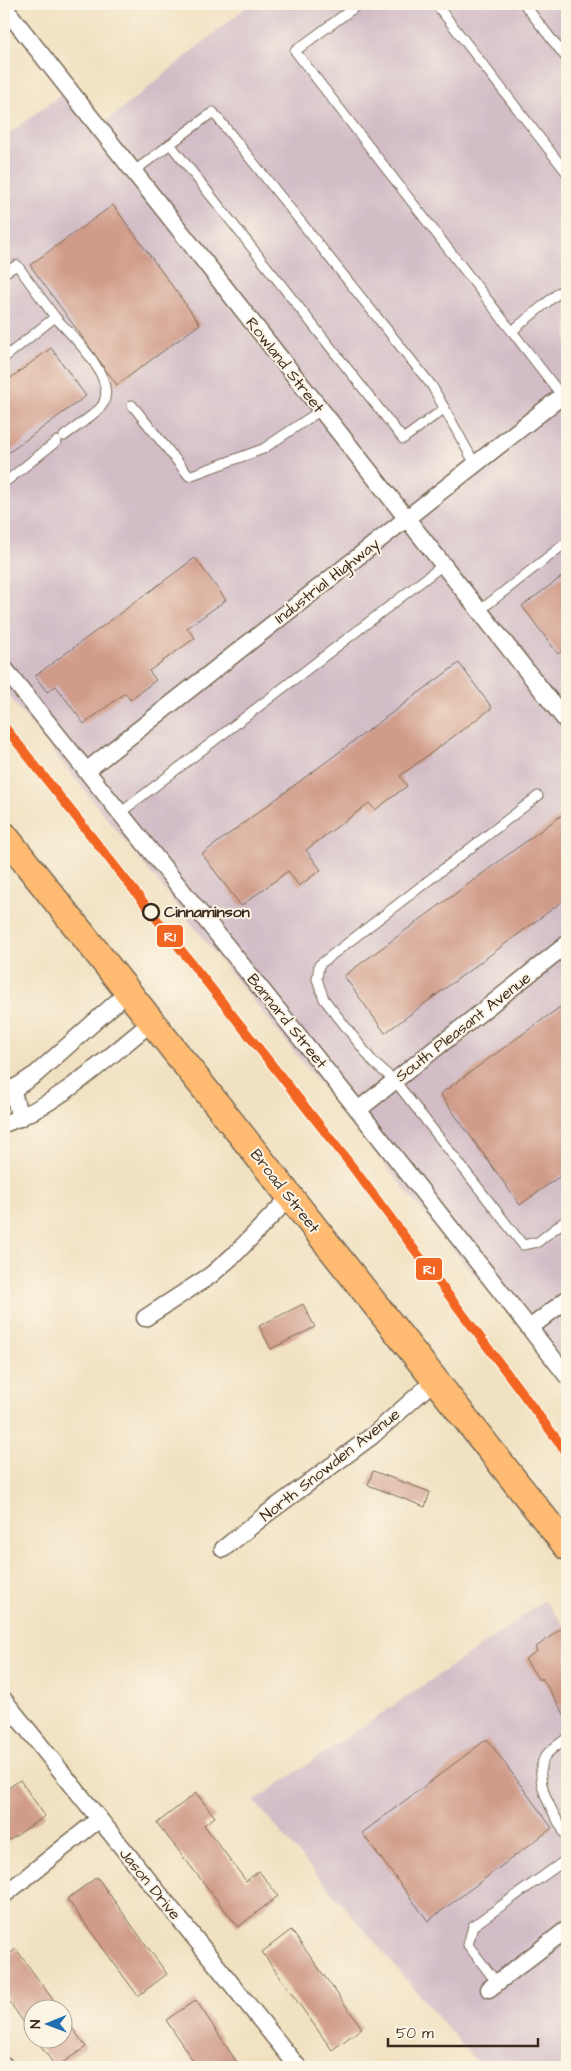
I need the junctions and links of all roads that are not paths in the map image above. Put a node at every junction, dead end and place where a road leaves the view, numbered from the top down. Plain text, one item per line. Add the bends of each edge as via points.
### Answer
1 (359, 4) edge
2 (436, 4) edge
3 (524, 4) edge
4 (4, 7) edge
5 (567, 59) edge
6 (170, 144) junction
7 (133, 172) junction
8 (567, 173) edge
9 (4, 273) edge
10 (567, 286) edge
11 (55, 317) junction
12 (512, 331) junction
13 (4, 358) edge
14 (565, 394) edge
15 (132, 406) dead end
16 (445, 408) junction
17 (321, 410) junction
18 (475, 464) junction
19 (4, 483) edge
20 (407, 518) junction
21 (567, 542) edge
22 (443, 565) junction
23 (479, 611) junction
24 (4, 668) edge
25 (566, 717) edge
26 (86, 771) junction
27 (538, 796) dead end
28 (120, 813) junction
29 (4, 835) edge
30 (567, 944) edge
31 (128, 992) junction
32 (152, 1022) junction
33 (395, 1081) junction
34 (8, 1089) edge
35 (358, 1110) junction
36 (20, 1118) junction
37 (4, 1124) edge
38 (290, 1197) junction
39 (567, 1219) edge
40 (567, 1298) edge
41 (145, 1318) dead end
42 (530, 1328) junction
43 (567, 1376) edge
44 (435, 1380) junction
45 (567, 1547) edge
46 (223, 1549) dead end
47 (4, 1700) edge
48 (567, 1738) edge
49 (98, 1820) junction
50 (567, 1838) edge
51 (567, 1858) edge
52 (4, 1895) edge
53 (567, 1929) edge
54 (493, 1986) joint
55 (298, 2067) edge

1 - 12 lane via 295,51
2 - 8 lane
3 - 5 lane
4 - 7 street, Rowland Street
6 - 7 lane
6 - 16 lane via 403,439
6 - 16 lane via 213,112 432,386
7 - 17 street, Rowland Street
9 - 11 lane via 17,265
10 - 12 lane
11 - 13 lane
11 - 19 lane via 86,351 102,377 106,394 103,405
12 - 14 lane
14 - 18 street, Industrial Highway
15 - 17 lane via 190,476 263,449
16 - 18 lane
17 - 20 street, Rowland Street
18 - 20 street, Industrial Highway
20 - 22 street, Rowland Street
20 - 26 street, Industrial Highway
21 - 23 lane
22 - 23 street, Rowland Street
22 - 28 lane
23 - 25 street, Rowland Street
24 - 26 street, Bannard Street
26 - 28 street, Bannard Street
27 - 33 lane via 319,965 317,980 324,999 374,1063
28 - 35 street, Bannard Street
29 - 31 main road, Broad Street
30 - 33 street, South Pleasant Avenue
31 - 32 main road, Broad Street
31 - 34 street via 36,1074
32 - 36 street via 50,1103
32 - 38 main road, Broad Street
33 - 35 street, South Pleasant Avenue
33 - 39 lane via 523,1245 538,1242
34 - 36 street
35 - 42 street, Bannard Street
36 - 37 street
38 - 41 street via 211,1275
38 - 44 main road, Broad Street
40 - 42 street
42 - 43 street, Bannard Street
44 - 45 main road, Broad Street
44 - 46 street, North Snowden Avenue via 372,1436
47 - 49 street, Jason Drive
48 - 50 lane via 544,1757 540,1772 543,1792
49 - 52 street
49 - 55 street, Jason Drive
51 - 54 lane via 473,1926 468,1945
53 - 54 street

